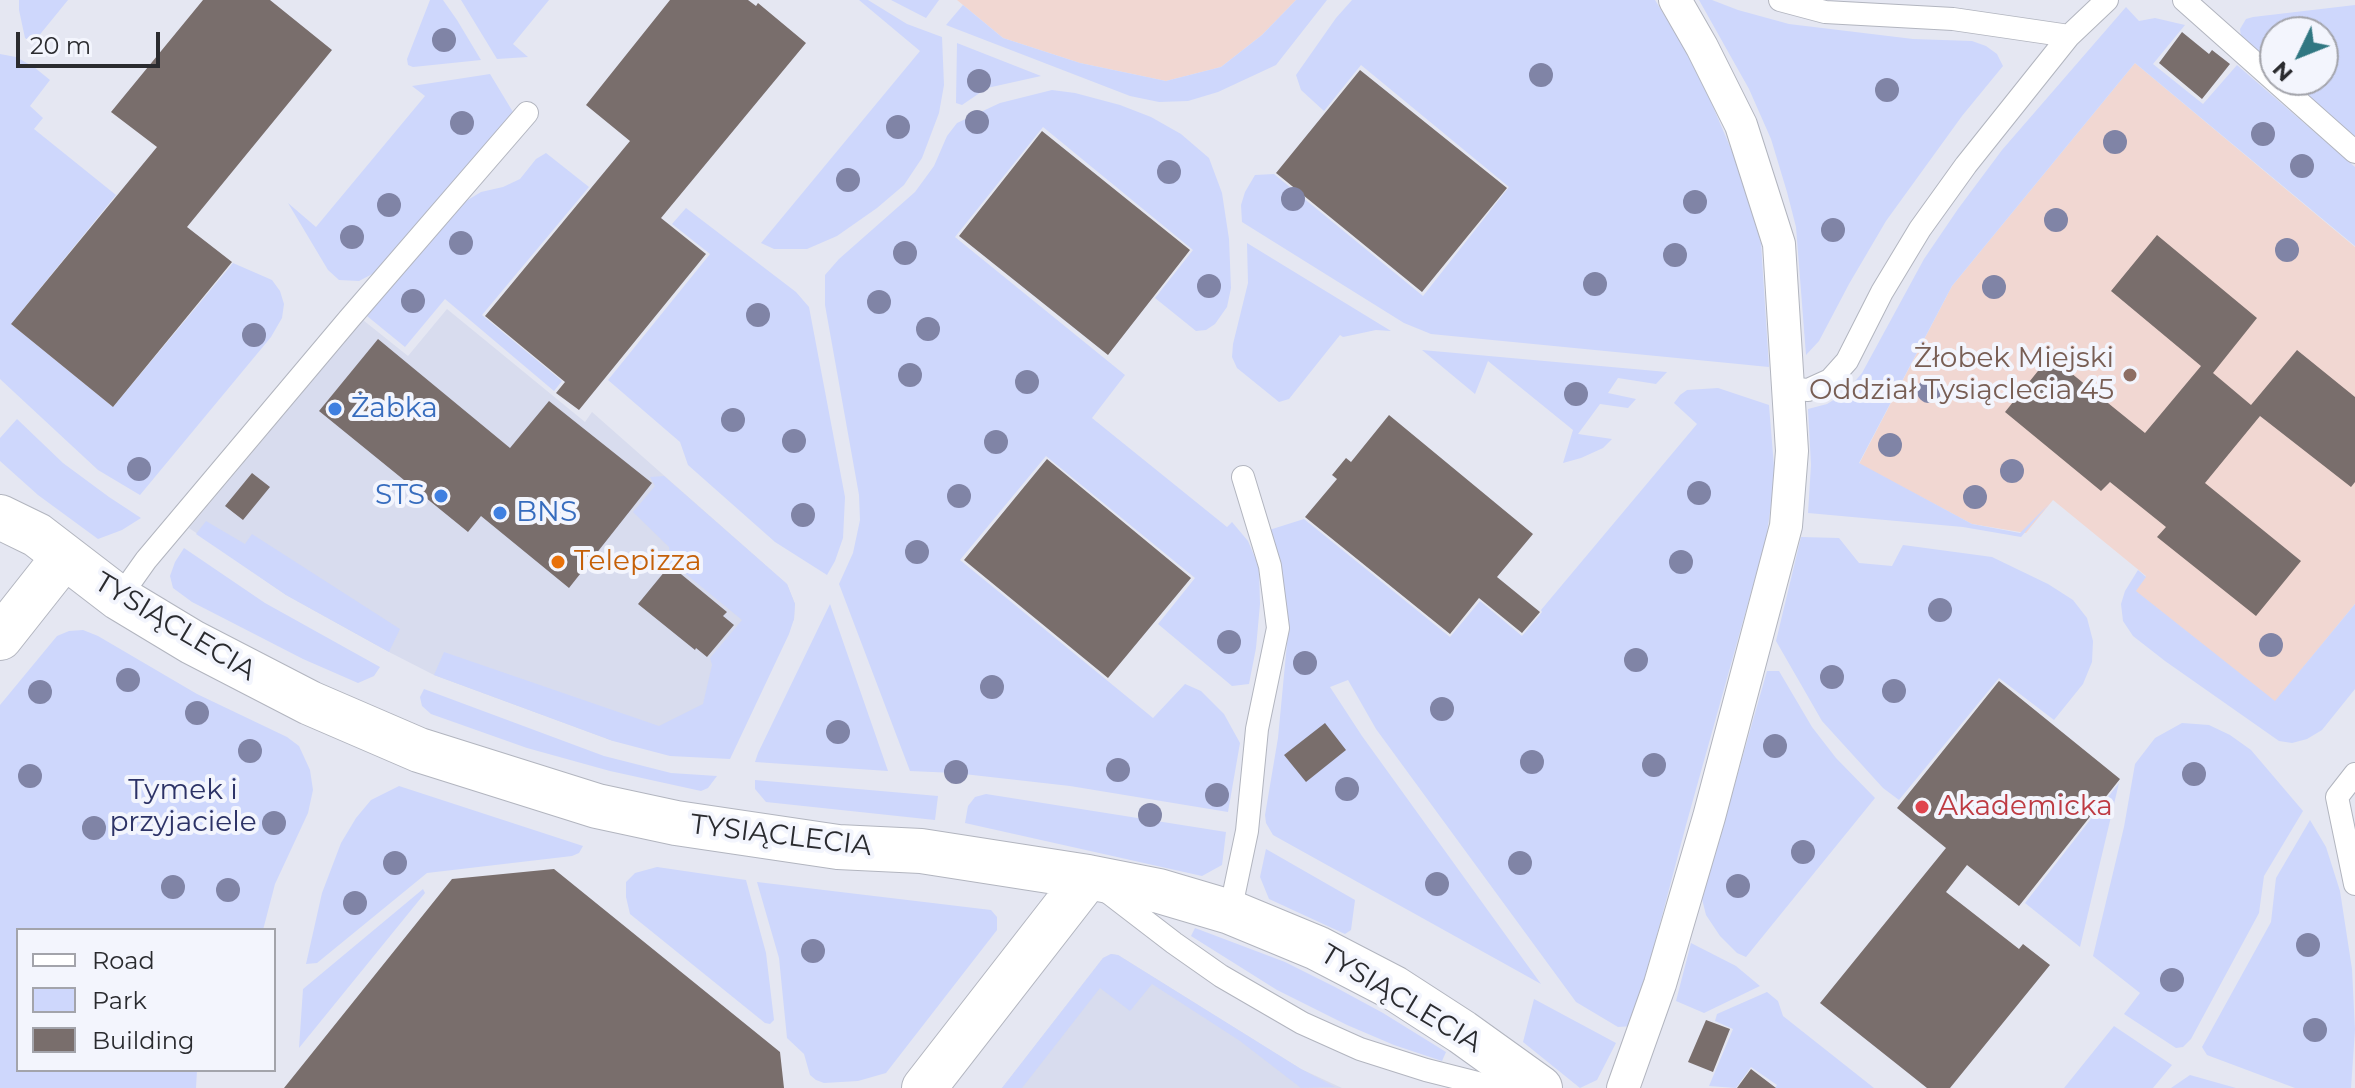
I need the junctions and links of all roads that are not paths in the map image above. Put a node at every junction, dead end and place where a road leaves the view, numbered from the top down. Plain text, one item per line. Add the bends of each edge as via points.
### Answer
1 (1675, 0) edge
2 (1780, 0) edge
3 (2107, 0) edge
4 (2184, 0) edge
5 (2069, 36) junction
6 (527, 113) dead end
7 (2355, 152) edge
8 (1786, 388) junction
9 (1243, 477) dead end
10 (0, 484) edge
11 (34, 536) edge
12 (119, 598) junction
13 (0, 638) edge
14 (2355, 774) edge
15 (1088, 877) junction
16 (2355, 884) edge
17 (1230, 912) junction
18 (924, 1088) edge
19 (1497, 1088) edge
20 (1540, 1088) edge
21 (1623, 1088) edge

1 - 8 street via 1741,125 1779,244
2 - 5 lane via 1825,12 1953,19
3 - 5 lane
4 - 7 lane
5 - 8 lane via 1920,229 1847,361 1830,380 1808,390
6 - 12 lane
8 - 21 street via 1792,451 1786,526 1709,817
9 - 17 lane via 1270,566 1278,628 1255,740 1247,831
10 - 11 street, TYSIĄCLECIA
11 - 12 street, TYSIĄCLECIA
11 - 13 street
12 - 15 street, TYSIĄCLECIA via 254,675 370,730 597,806 720,831 934,853
14 - 16 lane via 2337,797
15 - 17 street, TYSIĄCLECIA
15 - 18 street
15 - 19 lane via 1221,976 1302,1023 1360,1049
17 - 20 street, TYSIĄCLECIA via 1394,988

